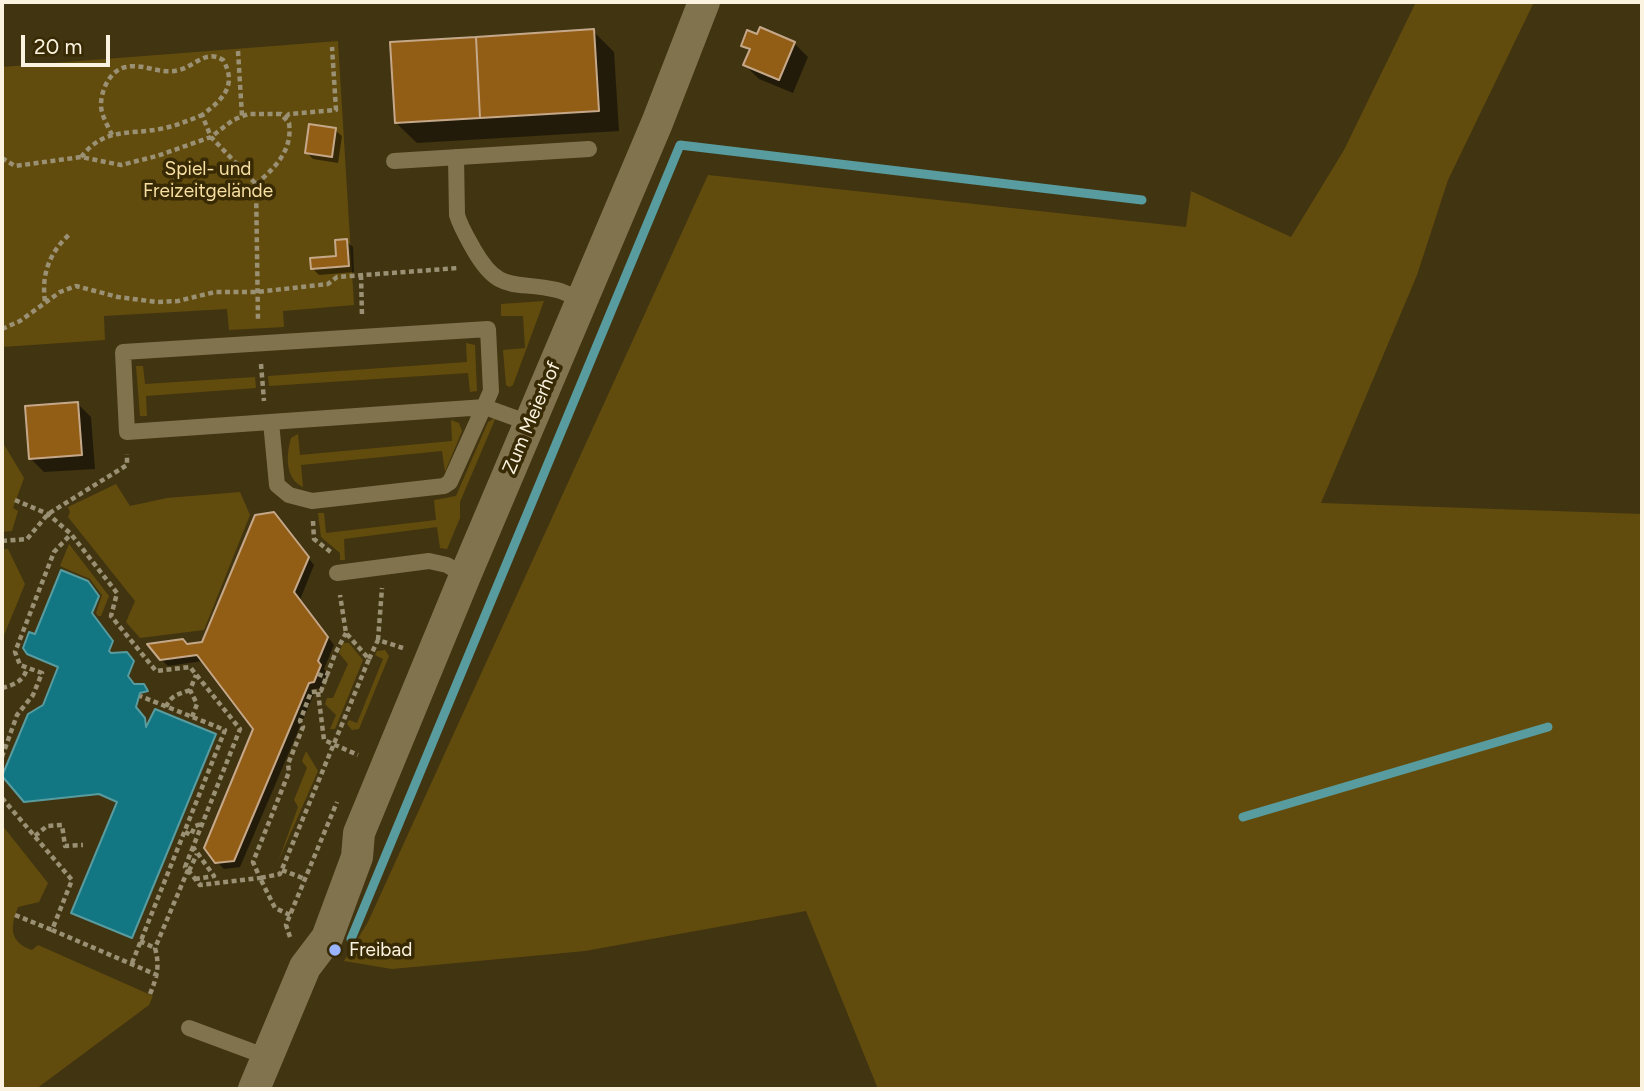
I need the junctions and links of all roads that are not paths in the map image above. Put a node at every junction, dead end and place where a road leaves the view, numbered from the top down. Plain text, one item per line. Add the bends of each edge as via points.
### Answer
1 (704, 2) edge
2 (589, 149) dead end
3 (456, 157) junction
4 (394, 161) dead end
5 (582, 301) junction
6 (485, 407) junction
7 (271, 422) junction
8 (529, 423) junction
9 (337, 573) road end
10 (465, 576) junction
11 (190, 1028) dead end
12 (267, 1058) junction
13 (254, 1089) edge

1 - 5 street, Zum Meierhof
2 - 3 lane
3 - 4 lane
3 - 5 lane via 457,215 483,266 496,279 558,290
5 - 8 street, Zum Meierhof
6 - 7 lane
6 - 7 lane via 444,486 312,501 289,495 277,485
6 - 7 lane via 491,391 488,329 123,352 127,432
6 - 8 lane
8 - 10 street, Zum Meierhof
9 - 10 lane via 429,561
10 - 12 street, Zum Meierhof via 359,833 338,853 320,896 307,933 305,967
11 - 12 lane
12 - 13 street, Zum Meierhof

